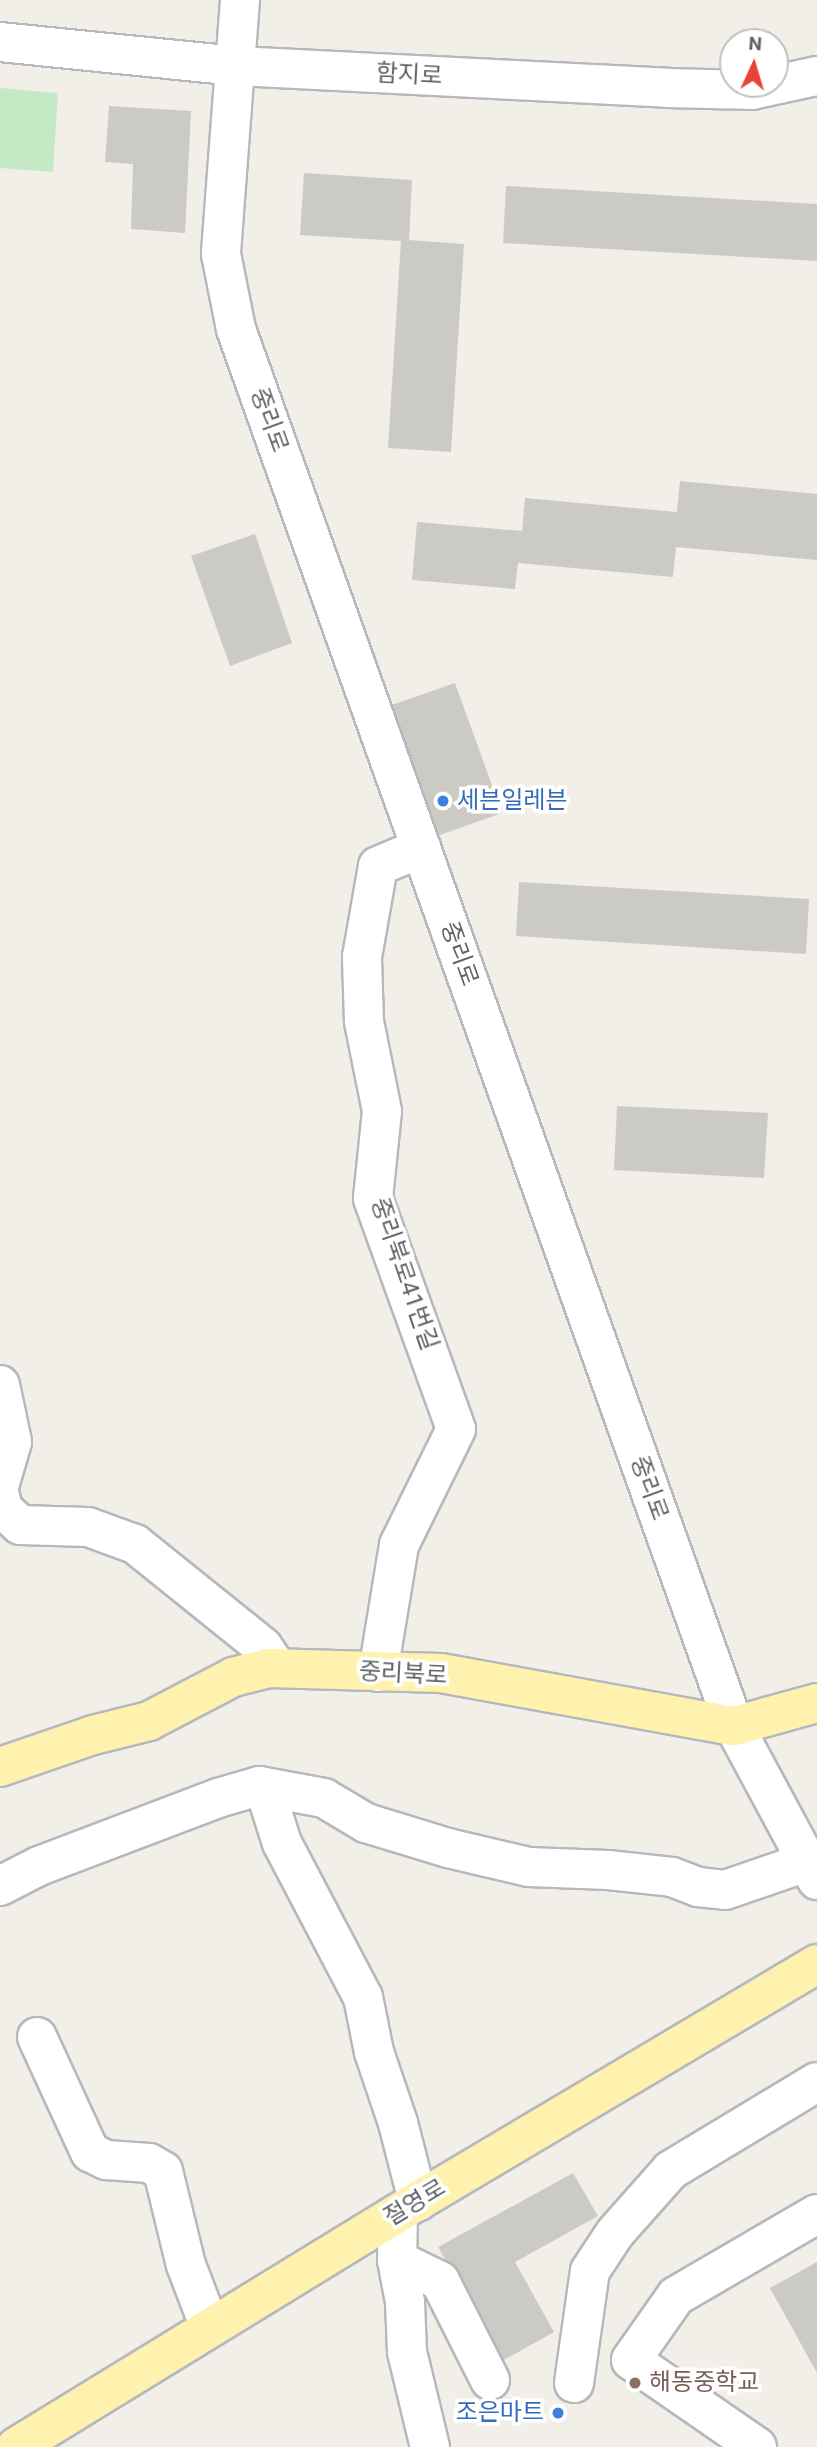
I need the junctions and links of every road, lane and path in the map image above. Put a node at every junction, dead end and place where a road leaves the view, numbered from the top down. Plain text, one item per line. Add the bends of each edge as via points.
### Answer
1 (240, 0) edge
2 (0, 41) edge
3 (237, 66) junction
4 (817, 76) edge
5 (421, 848) junction
6 (0, 1385) edge
7 (0, 1483) edge
8 (0, 1496) edge
9 (277, 1668) junction
10 (378, 1672) junction
11 (817, 1703) edge
12 (734, 1726) junction
13 (0, 1767) edge
14 (264, 1787) junction
15 (812, 1871) edge
16 (0, 1886) edge
17 (817, 1964) edge
18 (37, 2037) dead end
19 (817, 2082) edge
20 (408, 2207) junction
21 (817, 2214) edge
22 (397, 2260) junction
23 (209, 2328) junction
24 (490, 2380) dead end
25 (574, 2384) dead end
26 (16, 2447) edge
27 (430, 2447) edge
28 (757, 2447) edge

1 - 3 street, 중리로
2 - 3 street, 함지로
3 - 4 street, 함지로 via 752,90
3 - 5 street, 중리로 via 221,254 236,329
5 - 10 street, 중리북로41번길 via 378,866 362,957 364,1022 382,1111 373,1198 456,1429 400,1545
5 - 12 street, 중리로
6 - 7 street via 12,1442
8 - 9 street via 3,1509 20,1525 88,1527 135,1544 263,1647
9 - 10 main road, 중리북로
9 - 13 main road, 중리북로 via 233,1677 149,1721
10 - 12 main road, 중리북로 via 441,1674
11 - 12 main road, 중리북로
12 - 15 street, 중리로
14 - 15 street via 324,1798 366,1823 529,1867 672,1877 698,1887 725,1890
14 - 16 street via 218,1798 39,1866
14 - 20 street via 282,1843 363,1997 374,2052 398,2123
17 - 20 main road, 절영로
18 - 23 street via 90,2152 106,2160 149,2164 163,2171 186,2265
19 - 25 street via 671,2170 615,2233 590,2271
20 - 22 street
20 - 23 main road, 절영로
21 - 28 street via 676,2296 631,2360
22 - 24 street via 440,2281
22 - 27 street via 407,2352
23 - 26 main road, 절영로

